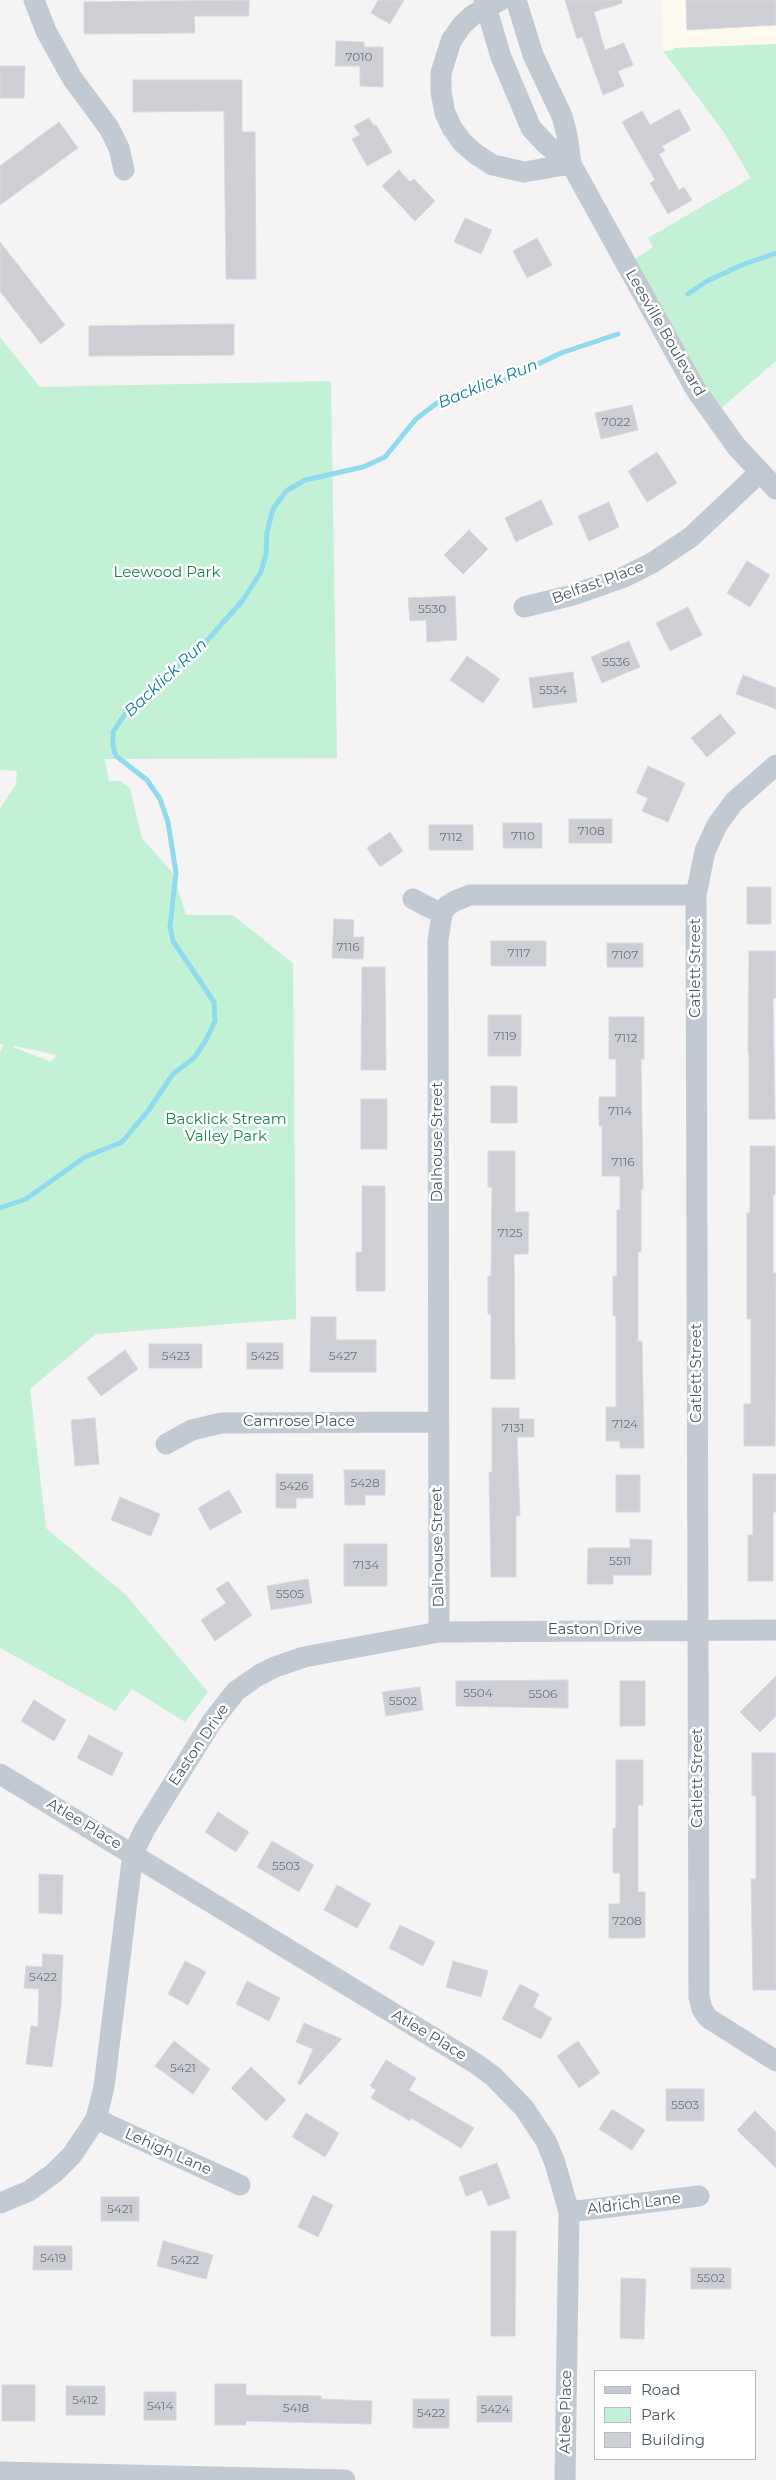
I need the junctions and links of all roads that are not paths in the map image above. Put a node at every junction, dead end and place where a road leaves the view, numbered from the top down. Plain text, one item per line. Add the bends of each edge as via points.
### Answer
1 (34, 0) edge
2 (516, 0) edge
3 (490, 2) edge
4 (571, 164) junction
5 (124, 170) dead end
6 (759, 473) junction
7 (776, 490) edge
8 (524, 607) dead end
9 (776, 765) edge
10 (696, 895) junction
11 (413, 899) dead end
12 (442, 914) junction
13 (437, 1422) junction
14 (166, 1444) dead end
15 (697, 1630) junction
16 (776, 1630) edge
17 (439, 1632) junction
18 (0, 1774) edge
19 (133, 1853) junction
20 (776, 2061) edge
21 (96, 2119) junction
22 (240, 2185) dead end
23 (699, 2196) dead end
24 (0, 2203) edge
25 (569, 2212) junction
26 (0, 2472) edge
27 (345, 2480) edge
28 (565, 2480) edge

1 - 5 street via 46,31 72,78 110,128
2 - 4 street, Leesville Boulevard via 533,55 562,116
3 - 4 street, Leesville Boulevard via 501,58 531,128
3 - 4 street via 462,25 450,41 446,54 441,92 452,128 477,155 502,168 533,172
4 - 6 street, Leesville Boulevard via 696,390
6 - 7 street, Leesville Boulevard
6 - 8 street, Belfast Place via 690,537 652,563 573,595
9 - 10 street, Catlett Street via 734,802 717,826 705,851
10 - 12 street via 470,895 447,906
10 - 15 street, Catlett Street
11 - 12 street
12 - 13 street, Dalhouse Street via 438,941
13 - 14 street, Camrose Place via 221,1423 192,1430
13 - 17 street, Dalhouse Street
15 - 16 street, Easton Drive
15 - 17 street, Easton Drive
15 - 20 street, Catlett Street via 699,1997 708,2018
17 - 19 street, Easton Drive via 304,1657 259,1675 236,1692 210,1722
18 - 19 street, Atlee Place
19 - 21 street, Easton Drive via 104,2087
19 - 25 street, Atlee Place via 493,2076 524,2108 546,2141
21 - 22 street, Lehigh Lane
21 - 24 street, Easton Drive via 72,2155 54,2173 29,2190
23 - 25 street, Aldrich Lane
25 - 28 street, Atlee Place
26 - 27 street

